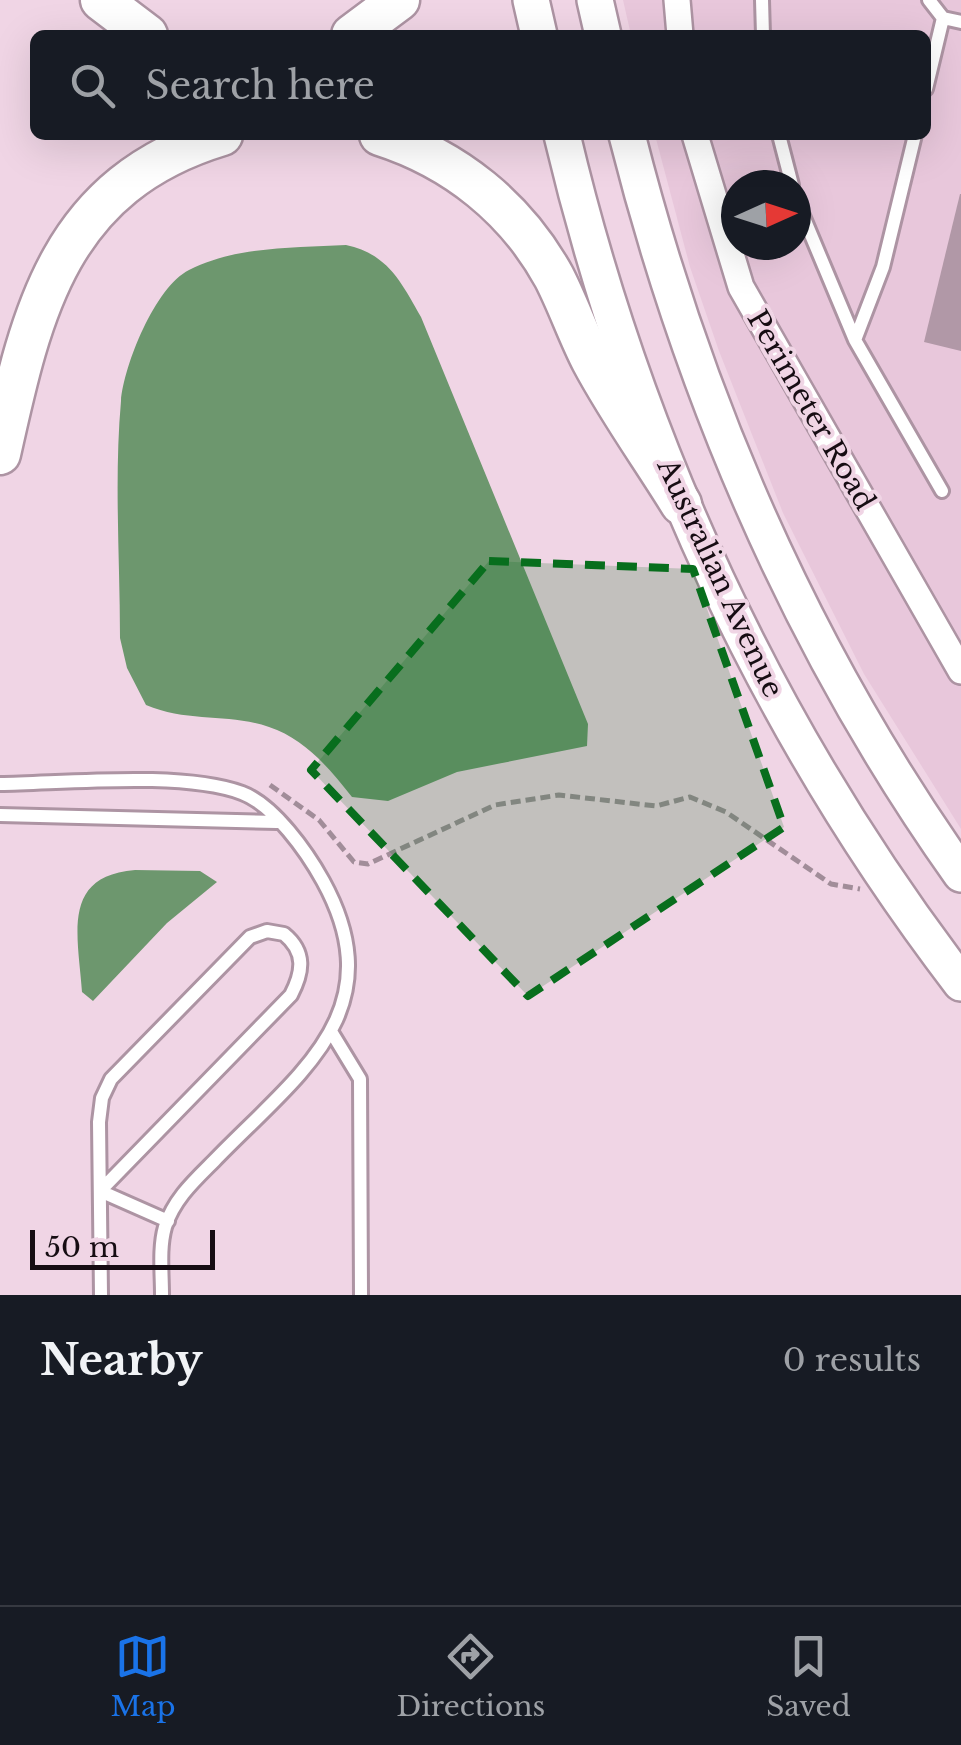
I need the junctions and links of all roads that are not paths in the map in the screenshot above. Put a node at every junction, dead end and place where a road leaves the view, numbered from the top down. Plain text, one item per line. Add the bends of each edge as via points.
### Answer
1 (100, 0) edge
2 (399, 0) edge
3 (530, 0) edge
4 (595, 0) edge
5 (677, 0) edge
6 (762, 0) edge
7 (929, 0) edge
8 (943, 18) junction
9 (961, 22) edge
10 (140, 30) edge
11 (359, 30) edge
12 (538, 30) edge
13 (602, 30) edge
14 (680, 30) edge
15 (763, 30) edge
16 (931, 69) edge
17 (210, 140) edge
18 (391, 140) edge
19 (563, 140) edge
20 (628, 140) edge
21 (695, 140) edge
22 (780, 140) edge
23 (914, 140) edge
24 (788, 170) edge
25 (811, 235) edge
26 (855, 340) junction
27 (0, 454) edge
28 (942, 491) dead end
29 (682, 504) junction
30 (961, 671) edge
31 (0, 784) edge
32 (0, 815) edge
33 (278, 822) junction
34 (961, 874) edge
35 (961, 983) edge
36 (332, 1032) junction
37 (100, 1191) junction
38 (168, 1221) junction
39 (101, 1295) edge
40 (162, 1295) edge
41 (362, 1295) edge

1 - 10 highway
2 - 11 highway
3 - 12 main road
4 - 13 main road
5 - 14 street
6 - 15 lane
7 - 8 lane
8 - 9 lane
8 - 16 lane
17 - 27 highway via 124,187 66,249 28,334
18 - 29 highway via 455,170 526,235 592,361
19 - 29 main road, Australian Avenue via 617,334
20 - 34 main road via 690,349 756,515 858,714
21 - 30 street, Perimeter Road via 741,287
22 - 24 lane
23 - 26 lane via 883,268
25 - 26 lane
26 - 28 lane
29 - 35 main road, Australian Avenue via 780,706 898,896
31 - 33 lane via 215,787 246,794
32 - 33 lane
33 - 36 lane via 316,868 345,938 347,990
36 - 38 lane via 180,1196
36 - 41 lane via 360,1079
37 - 37 lane via 292,996 301,956 284,934 250,938 111,1079 100,1110
37 - 38 lane
37 - 39 lane
38 - 40 lane

